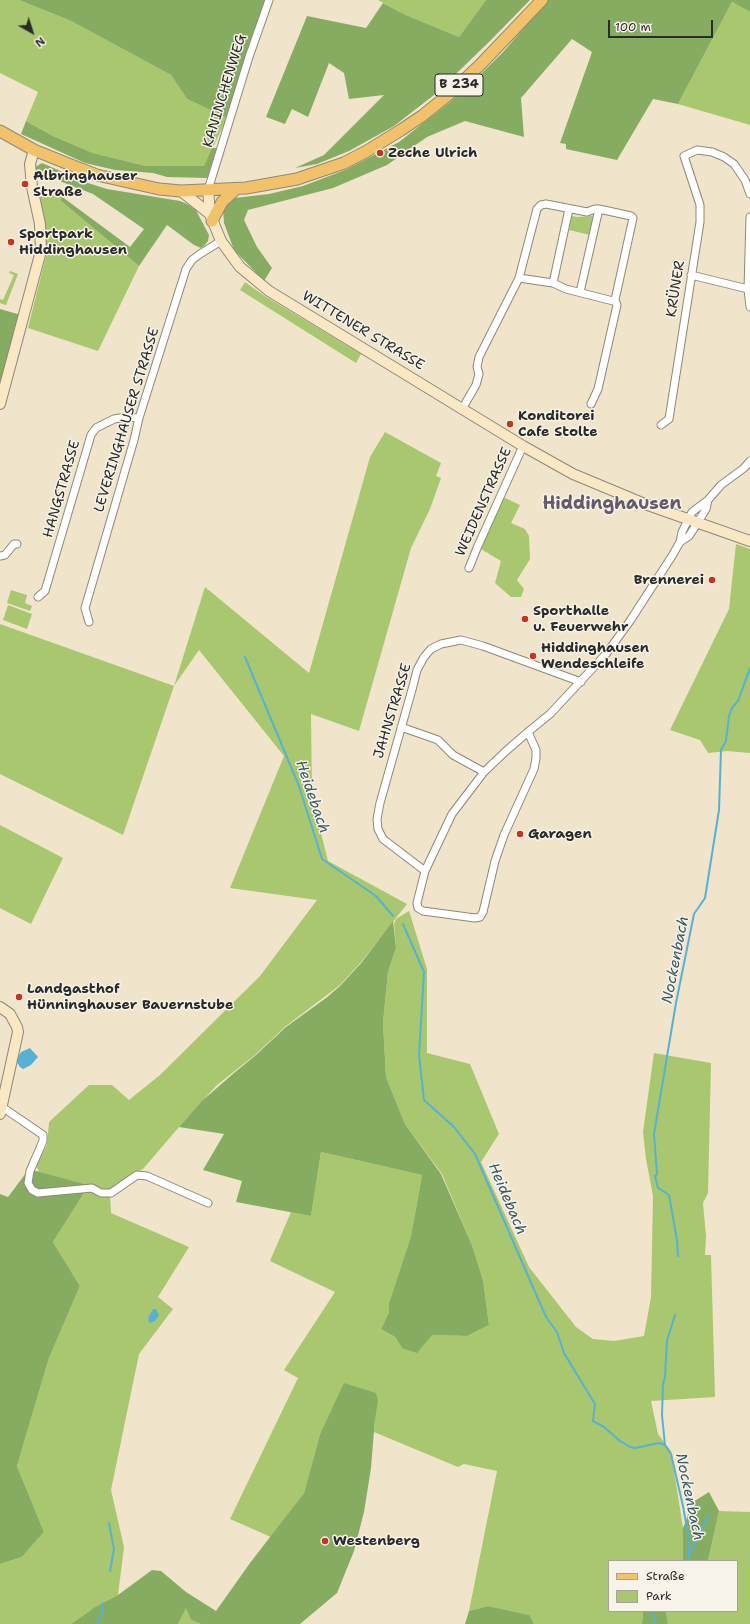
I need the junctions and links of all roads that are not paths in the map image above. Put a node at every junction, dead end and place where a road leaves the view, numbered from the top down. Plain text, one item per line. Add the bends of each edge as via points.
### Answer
1 (269, 0) edge
2 (542, 0) edge
3 (0, 131) edge
4 (34, 150) junction
5 (236, 189) junction
6 (208, 190) junction
7 (182, 192) junction
8 (750, 194) edge
9 (569, 209) junction
10 (599, 209) junction
11 (750, 217) edge
12 (211, 218) junction
13 (221, 241) junction
14 (691, 275) junction
15 (519, 278) junction
16 (552, 283) junction
17 (748, 289) junction
18 (580, 292) junction
19 (615, 300) junction
20 (750, 307) edge
21 (0, 404) edge
22 (591, 404) dead end
23 (462, 409) junction
24 (139, 418) junction
25 (661, 425) dead end
26 (523, 446) junction
27 (750, 461) edge
28 (708, 500) junction
29 (687, 518) junction
30 (698, 522) junction
31 (750, 540) edge
32 (680, 542) junction
33 (17, 544) dead end
34 (0, 556) edge
35 (469, 568) dead end
36 (38, 598) dead end
37 (89, 622) dead end
38 (581, 682) junction
39 (401, 727) junction
40 (528, 732) junction
41 (484, 772) junction
42 (425, 871) junction
43 (0, 1007) edge
44 (1, 1110) edge
45 (208, 1203) dead end

1 - 6 street, KANINCHENWEG
2 - 5 main road, B 234 via 448,95 402,130 344,163 297,179
3 - 4 main road, B 234
4 - 7 main road, B 234 via 97,175
4 - 21 main road via 30,164 40,224 41,251
5 - 6 main road, B 234
5 - 12 main road via 222,202
6 - 7 main road, B 234
6 - 12 main road, WITTENER STRASSE
7 - 12 main road
8 - 14 street, KRÜNER via 745,180 734,164 724,157 697,150 684,156 700,205 700,222
9 - 10 street via 587,212
9 - 15 street via 546,204 537,209
9 - 16 street
10 - 18 street
10 - 19 street via 633,218
11 - 17 street
12 - 13 main road, WITTENER STRASSE
13 - 23 main road, WITTENER STRASSE via 240,267 270,291
13 - 24 street, LEVERINGHAUSER STRASSE via 192,260 186,269
14 - 17 street
14 - 25 street, KRÜNER via 669,419
15 - 16 street
15 - 23 street via 479,357 476,385
16 - 18 street
17 - 20 street
18 - 19 street
19 - 22 street via 617,305 598,389
23 - 26 main road, WITTENER STRASSE
24 - 36 street, HANGSTRASSE via 114,419 96,428 91,435 45,591
24 - 37 street, LEVERINGHAUSER STRASSE via 85,608
26 - 29 main road, WITTENER STRASSE via 590,482
26 - 35 street, WEIDENSTRASSE
27 - 28 street via 721,485
28 - 29 street
28 - 30 street
29 - 30 main road, WITTENER STRASSE
29 - 32 street
30 - 31 main road, WITTENER STRASSE
30 - 32 street via 689,536
32 - 38 street via 630,622
33 - 34 street via 14,544 5,555
38 - 39 street, JAHNSTRASSE via 461,640 440,644 428,653 417,670
38 - 40 street via 550,714
39 - 41 street via 438,740 453,755
39 - 42 street, JAHNSTRASSE via 380,803 378,828 383,839
40 - 41 street
40 - 42 street via 536,750 534,769 494,861 480,917 423,911 418,908
41 - 42 street via 452,814
43 - 44 main road via 10,1014 18,1032
44 - 45 street via 43,1135 28,1182 32,1190 38,1193 92,1188 101,1193 111,1193 136,1175 147,1176

